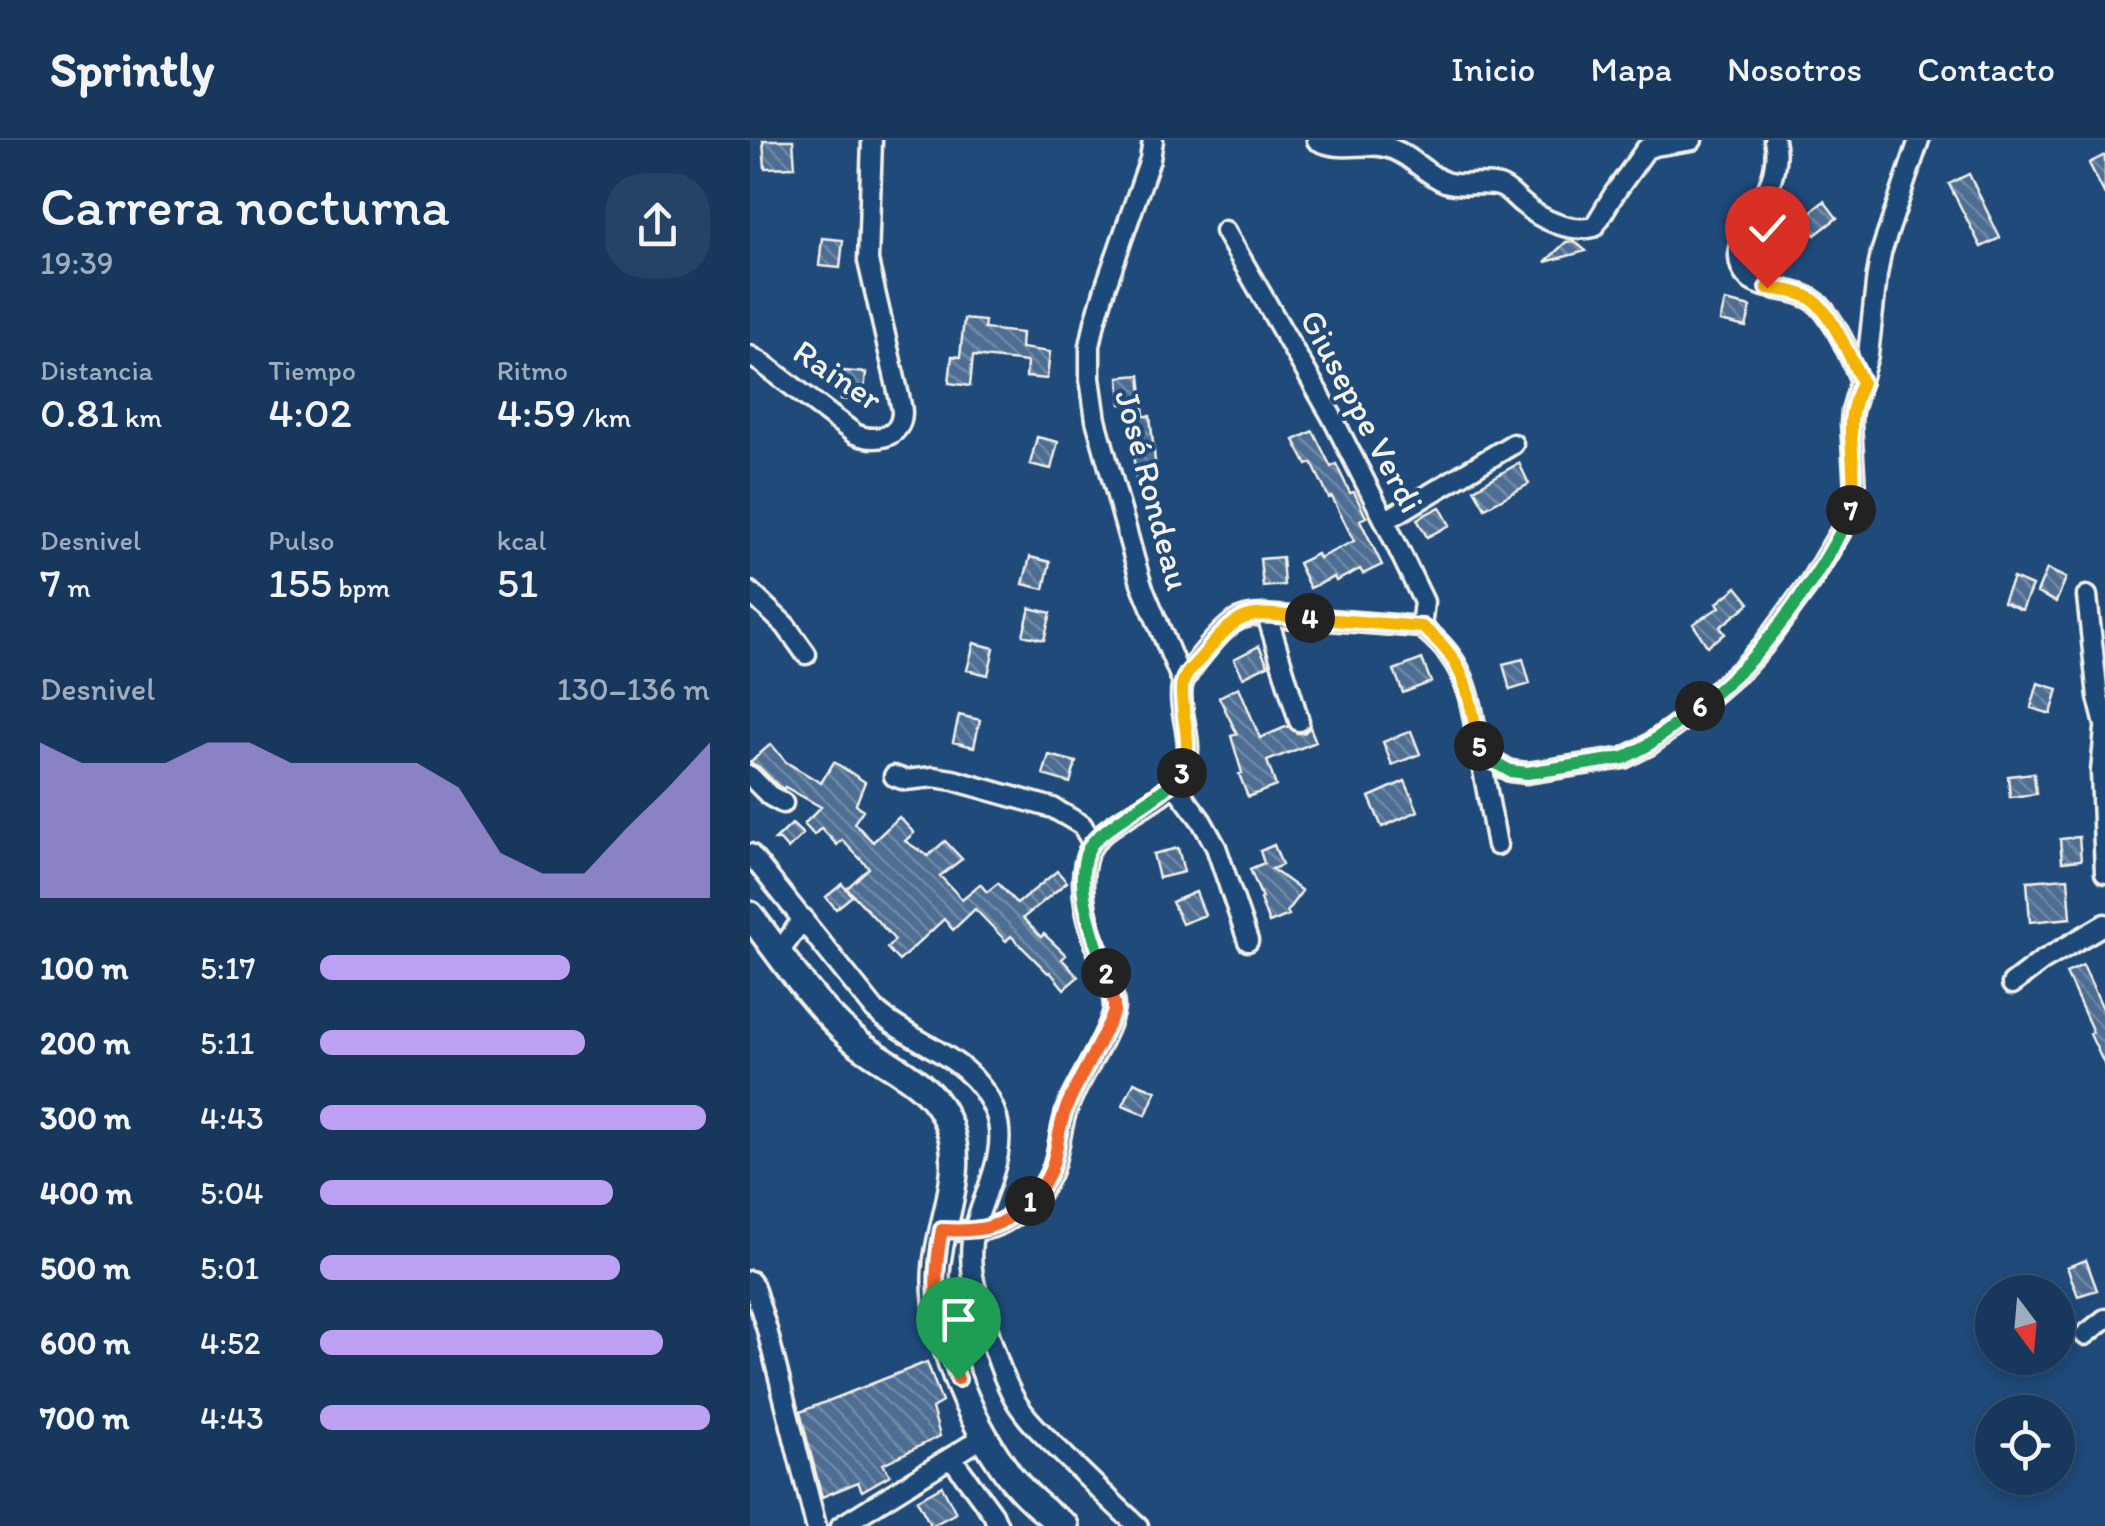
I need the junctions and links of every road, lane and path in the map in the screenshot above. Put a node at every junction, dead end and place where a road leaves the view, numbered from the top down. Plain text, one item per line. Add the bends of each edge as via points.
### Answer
1 (872, 140) edge
2 (1153, 140) edge
3 (1318, 140) edge
4 (1692, 140) edge
5 (1774, 140) edge
6 (1919, 140) edge
7 (1225, 231) dead end
8 (750, 356) edge
9 (1862, 382) junction
10 (1513, 444) dead end
11 (1385, 521) junction
12 (750, 592) edge
13 (2088, 596) dead end
14 (1268, 615) junction
15 (1422, 627) junction
16 (806, 654) dead end
17 (1182, 681) junction
18 (1299, 722) dead end
19 (2105, 727) edge
20 (1480, 754) junction
21 (750, 776) edge
22 (894, 776) dead end
23 (1173, 783) junction
24 (783, 803) dead end
25 (1092, 842) junction
26 (1497, 845) dead end
27 (750, 854) edge
28 (2105, 874) edge
29 (750, 916) edge
30 (803, 918) junction
31 (2105, 924) edge
32 (1248, 941) dead end
33 (779, 953) junction
34 (2012, 984) dead end
35 (942, 1230) junction
36 (974, 1232) junction
37 (750, 1280) edge
38 (2105, 1319) edge
39 (2085, 1335) dead end
40 (985, 1436) junction
41 (951, 1457) junction
42 (816, 1526) edge
43 (841, 1526) edge
44 (998, 1526) edge
45 (1065, 1526) edge
46 (1138, 1526) edge

1 - 8 street, Rainer via 868,261 899,425 880,438 855,434
2 - 17 street, José Rondeau via 1095,322 1090,378 1141,584
3 - 4 street via 1389,147 1446,183 1504,188 1526,208 1579,230 1594,227 1646,150
5 - 9 street via 1771,179 1738,260 1753,284 1792,291 1822,308
6 - 9 street via 1882,253
7 - 11 street, Giuseppe Verdi
9 - 20 street via 1851,422 1852,509 1811,581 1744,666 1683,720 1624,758 1527,773
10 - 11 street
11 - 15 street, Giuseppe Verdi via 1424,602
12 - 16 street
13 - 19 street
14 - 15 street
14 - 17 street via 1235,621
14 - 18 street
15 - 20 street via 1458,664
17 - 23 street, José Rondeau via 1188,756
19 - 28 street
20 - 26 street
21 - 24 street
22 - 25 street via 934,776 1053,808 1082,826
23 - 25 street
23 - 32 street via 1216,847
25 - 36 street via 1083,881 1086,908 1114,1012 1065,1111 1048,1178 1010,1218
27 - 30 street
29 - 33 main road
30 - 33 street
30 - 36 street via 875,1010 950,1057 995,1111 999,1146
31 - 34 street
33 - 35 main road via 853,1039 938,1103 956,1159
35 - 36 street
35 - 40 main road via 938,1316
36 - 46 street via 975,1290 1014,1398
37 - 42 street
38 - 39 street
40 - 41 street
40 - 45 main road via 1020,1488
41 - 43 street
41 - 44 street

